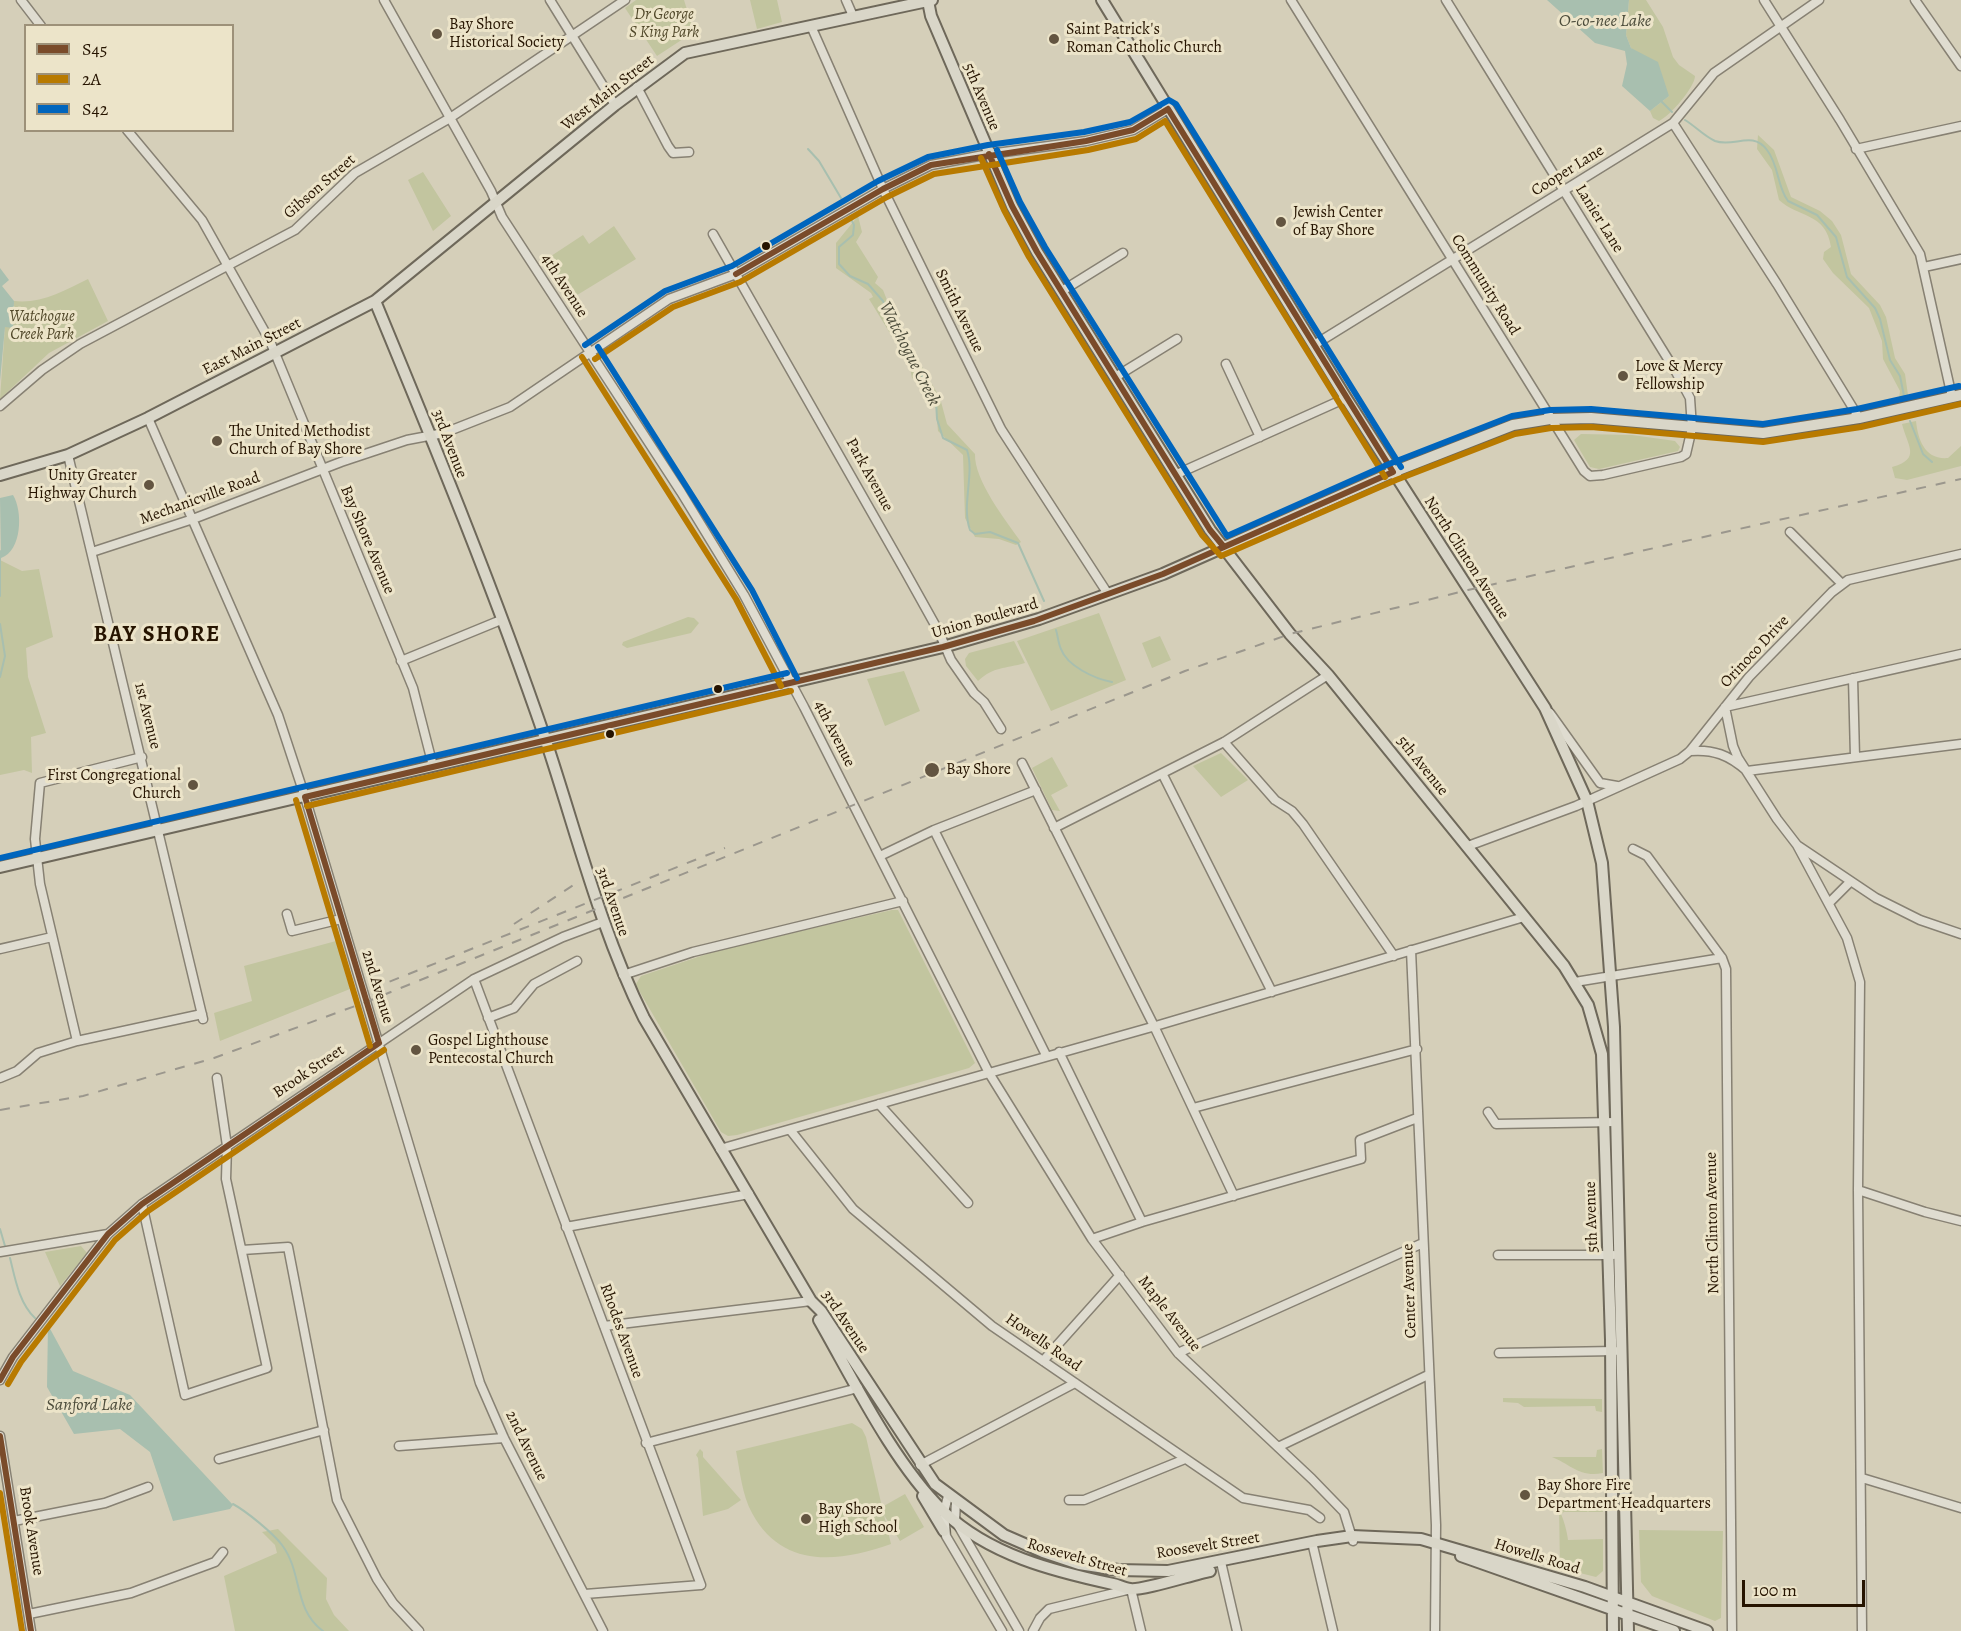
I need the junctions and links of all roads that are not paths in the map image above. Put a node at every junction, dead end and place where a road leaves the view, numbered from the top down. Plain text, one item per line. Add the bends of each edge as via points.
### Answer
1 (21, 0) edge
2 (384, 0) edge
3 (550, 0) edge
4 (625, 0) edge
5 (846, 0) edge
6 (929, 0) edge
7 (1102, 0) edge
8 (1292, 0) edge
9 (1446, 0) edge
10 (1764, 0) edge
11 (1819, 0) edge
12 (1915, 0) edge
13 (853, 16) junction
14 (39, 24) edge
15 (811, 26) junction
16 (1783, 26) junction
17 (572, 38) junction
18 (1961, 66) edge
19 (637, 87) junction
20 (615, 105) junction
21 (1168, 110) junction
22 (450, 118) junction
23 (1672, 123) junction
24 (1961, 126) edge
25 (129, 132) edge
26 (1856, 149) junction
27 (689, 152) dead end
28 (989, 154) junction
29 (883, 189) junction
30 (1564, 190) junction
31 (494, 204) junction
32 (714, 234) dead end
33 (1123, 254) dead end
34 (1961, 259) edge
35 (1452, 260) junction
36 (228, 266) junction
37 (1924, 267) junction
38 (736, 274) junction
39 (1062, 291) junction
40 (375, 301) junction
41 (1177, 339) dead end
42 (1314, 345) junction
43 (274, 351) junction
44 (590, 352) junction
45 (1226, 364) dead end
46 (1117, 376) junction
47 (1956, 396) edge
48 (1346, 398) junction
49 (0, 406) edge
50 (148, 418) junction
51 (1859, 418) junction
52 (1550, 419) junction
53 (1692, 428) junction
54 (430, 435) junction
55 (1260, 437) junction
56 (68, 455) junction
57 (322, 469) junction
58 (1393, 472) junction
59 (1177, 474) junction
60 (0, 475) edge
61 (193, 519) junction
62 (1791, 532) dead end
63 (1224, 547) junction
64 (92, 552) junction
65 (1961, 555) edge
66 (1842, 584) junction
67 (1108, 594) junction
68 (501, 620) junction
69 (943, 647) junction
70 (1961, 654) edge
71 (401, 661) junction
72 (1328, 675) junction
73 (1853, 678) junction
74 (789, 682) junction
75 (1725, 707) junction
76 (1545, 709) junction
77 (1000, 729) dead end
78 (545, 739) junction
79 (1224, 742) junction
80 (1961, 744) edge
81 (1690, 751) junction
82 (142, 757) junction
83 (1855, 757) junction
84 (1022, 763) dead end
85 (433, 766) junction
86 (1747, 771) junction
87 (1163, 775) junction
88 (1621, 786) junction
89 (1036, 790) junction
90 (305, 797) junction
91 (1587, 801) junction
92 (1054, 828) junction
93 (934, 830) junction
94 (159, 831) junction
95 (1797, 845) junction
96 (1468, 846) junction
97 (1632, 849) dead end
98 (880, 856) junction
99 (37, 859) junction
100 (0, 867) edge
101 (1850, 882) junction
102 (903, 901) junction
103 (1830, 903) junction
104 (287, 914) dead end
105 (1524, 917) junction
106 (341, 919) junction
107 (603, 922) junction
108 (1961, 934) edge
109 (52, 937) junction
110 (0, 949) edge
111 (1412, 950) junction
112 (1394, 956) junction
113 (1722, 958) junction
114 (577, 961) dead end
115 (623, 975) junction
116 (1611, 976) junction
117 (474, 979) junction
118 (1575, 982) junction
119 (1272, 992) junction
120 (488, 1018) junction
121 (1154, 1026) junction
122 (77, 1041) junction
123 (379, 1043) junction
124 (1417, 1049) junction
125 (1059, 1052) junction
126 (1046, 1055) junction
127 (989, 1073) junction
128 (0, 1078) edge
129 (217, 1078) dead end
130 (879, 1104) junction
131 (1193, 1108) junction
132 (1488, 1112) dead end
133 (1417, 1118) junction
134 (1616, 1122) junction
135 (1604, 1123) junction
136 (791, 1131) junction
137 (1029, 1139) joint
138 (227, 1146) junction
139 (720, 1149) junction
140 (1858, 1190) junction
141 (749, 1194) junction
142 (1234, 1196) junction
143 (968, 1203) dead end
144 (142, 1204) junction
145 (1961, 1221) edge
146 (1142, 1222) junction
147 (566, 1227) junction
148 (108, 1234) junction
149 (1092, 1239) junction
150 (1423, 1243) junction
151 (242, 1250) junction
152 (0, 1252) edge
153 (1498, 1255) dead end
154 (1614, 1255) junction
155 (1120, 1275) junction
156 (812, 1301) junction
157 (604, 1326) junction
158 (1616, 1351) junction
159 (1178, 1353) junction
160 (1499, 1353) dead end
161 (1043, 1361) junction
162 (1428, 1376) junction
163 (0, 1379) edge
164 (1075, 1383) junction
165 (858, 1388) junction
166 (324, 1430) junction
167 (0, 1436) edge
168 (504, 1438) junction
169 (646, 1443) junction
170 (399, 1446) dead end
171 (1278, 1447) junction
172 (219, 1459) dead end
173 (1185, 1459) junction
174 (920, 1465) junction
175 (1863, 1478) junction
176 (4, 1486) edge
177 (148, 1487) dead end
178 (921, 1487) junction
179 (952, 1499) junction
180 (1069, 1500) dead end
181 (1961, 1508) edge
182 (944, 1512) junction
183 (1320, 1518) dead end
184 (14, 1521) junction
185 (955, 1521) junction
186 (944, 1531) junction
187 (1353, 1539) junction
188 (1313, 1544) junction
189 (1435, 1546) junction
190 (223, 1552) dead end
191 (1496, 1564) junction
192 (1221, 1565) junction
193 (989, 1580) junction
194 (977, 1589) junction
195 (1131, 1589) junction
196 (585, 1594) junction
197 (1613, 1597) junction
198 (1628, 1603) junction
199 (1613, 1610) junction
200 (29, 1614) junction
201 (1628, 1615) junction
202 (31, 1631) edge
203 (419, 1631) edge
204 (603, 1631) edge
205 (1002, 1631) edge
206 (1019, 1631) edge
207 (1033, 1631) edge
208 (1141, 1631) edge
209 (1237, 1631) edge
210 (1333, 1631) edge
211 (1435, 1631) edge
212 (1613, 1631) edge
213 (1628, 1631) edge
214 (1674, 1631) edge
215 (1707, 1631) edge
216 (1732, 1631) edge
217 (1862, 1631) edge

1 - 14 street
2 - 22 street
3 - 17 street
4 - 17 street, Gibson Street
5 - 13 street
6 - 13 main road, West Main Street
6 - 28 main road, 5th Avenue via 931,16
7 - 21 main road, North Clinton Avenue
8 - 35 street, Community Road
9 - 30 street, Lanier Lane
10 - 16 street
11 - 16 street, Cooper Lane
12 - 18 street
13 - 15 main road, West Main Street
15 - 19 main road, West Main Street via 685,53
15 - 29 street, Smith Avenue
16 - 23 street, Cooper Lane via 1714,73
16 - 26 street
17 - 20 street
17 - 22 street, Gibson Street
19 - 20 main road, West Main Street
19 - 27 street via 673,153
20 - 31 main road, West Main Street
21 - 28 street, Mechanicville Road via 1132,130 1086,141
21 - 42 main road, North Clinton Avenue
22 - 31 street
22 - 36 street, Gibson Street via 355,173 295,230
23 - 30 street, Cooper Lane
23 - 51 street via 1778,284
24 - 26 street
25 - 36 street, Bay Shore Avenue via 202,220
26 - 37 street via 1920,254
28 - 29 street, Mechanicville Road via 931,165
28 - 39 main road, 5th Avenue via 1023,227
29 - 38 street, Mechanicville Road
29 - 67 street, Smith Avenue via 1001,429
30 - 35 street, Cooper Lane
30 - 53 street, Lanier Lane via 1676,372 1689,398
31 - 40 main road, East Main Street
31 - 44 street, 4th Avenue
32 - 38 street, Park Avenue
33 - 39 street
34 - 37 street
35 - 42 street, Cooper Lane
35 - 52 street, Community Road
36 - 43 street, Bay Shore Avenue
36 - 49 street, Gibson Street via 80,344
37 - 47 street
38 - 44 street, Mechanicville Road via 669,299
38 - 69 street, Park Avenue via 939,632
39 - 46 main road, 5th Avenue
40 - 43 main road, East Main Street
40 - 54 main road, 3rd Avenue
41 - 46 street
42 - 48 main road, North Clinton Avenue
43 - 50 main road, East Main Street
43 - 57 street, Bay Shore Avenue
44 - 54 street, Mechanicville Road via 510,407
44 - 74 street, 4th Avenue via 744,595
45 - 55 street
46 - 59 main road, 5th Avenue
47 - 51 main road, Union Boulevard
48 - 55 street
48 - 58 main road, North Clinton Avenue
50 - 56 main road, East Main Street
50 - 61 street, 2nd Avenue
51 - 53 main road, Union Boulevard via 1763,433
52 - 53 main road, Union Boulevard via 1591,418
52 - 53 street, Community Road via 1590,476 1681,457 1686,454
52 - 58 main road, Union Boulevard via 1513,425
54 - 57 street, Mechanicville Road
54 - 68 main road, 3rd Avenue
55 - 59 street
56 - 60 main road, East Main Street
56 - 64 street, 1st Avenue
57 - 61 street, Mechanicville Road
57 - 71 street, Bay Shore Avenue
58 - 63 main road, Union Boulevard
58 - 76 main road, North Clinton Avenue
59 - 63 main road, 5th Avenue
61 - 64 street, Mechanicville Road
61 - 90 street, 2nd Avenue via 278,715
62 - 66 street
63 - 67 main road, Union Boulevard
63 - 72 main road, 5th Avenue via 1290,634
64 - 82 street, 1st Avenue
65 - 66 street, Orinoco Drive
66 - 75 street, Orinoco Drive via 1749,677
67 - 69 main road, Union Boulevard
68 - 71 street
68 - 78 main road, 3rd Avenue
69 - 74 main road, Union Boulevard
69 - 77 street, Park Avenue
70 - 73 street
71 - 85 street, Bay Shore Avenue via 413,688
72 - 79 street
72 - 96 main road, 5th Avenue
73 - 75 street
73 - 83 street
74 - 78 main road, Union Boulevard
74 - 98 street, 4th Avenue
75 - 81 street, Orinoco Drive
75 - 86 street via 1733,746
76 - 88 street via 1600,783
76 - 91 main road, North Clinton Avenue
78 - 85 main road, Union Boulevard
78 - 107 main road, 3rd Avenue
79 - 87 street
79 - 112 street via 1275,800 1303,824
80 - 83 street
81 - 86 street via 1718,752
81 - 88 street, Orinoco Drive
82 - 94 street, 1st Avenue
82 - 99 street via 40,783
83 - 86 street
84 - 89 street
85 - 90 main road, Union Boulevard
86 - 95 street
87 - 92 street
87 - 119 street
88 - 91 street, Orinoco Drive
89 - 92 street
89 - 93 street
90 - 94 main road, Union Boulevard
90 - 106 street, 2nd Avenue
91 - 96 street, Orinoco Drive
91 - 116 main road, 5th Avenue via 1602,863
92 - 121 street
93 - 98 street
93 - 126 street
94 - 99 main road, Union Boulevard
94 - 122 street, 1st Avenue via 203,1016
95 - 101 street
95 - 103 street
96 - 105 main road, 5th Avenue
97 - 113 street, North Clinton Avenue via 1647,856
98 - 102 street, 4th Avenue
99 - 100 main road, Union Boulevard
99 - 109 street
101 - 103 street
101 - 108 street via 1902,912
102 - 115 street via 693,952
102 - 127 street, 4th Avenue
103 - 140 street via 1847,938 1860,982
104 - 106 street via 292,931
105 - 111 street
105 - 118 main road, 5th Avenue
106 - 123 street, 2nd Avenue
107 - 115 main road, 3rd Avenue
107 - 117 street, Brook Street
109 - 110 street
109 - 122 street
111 - 112 street
111 - 124 street, Center Avenue
112 - 119 street
113 - 116 street
113 - 216 street, North Clinton Avenue via 1726,969
114 - 120 street via 534,984 514,1008
115 - 139 main road, 3rd Avenue
116 - 118 street
116 - 134 main road, 5th Avenue
117 - 120 street, Rhodes Avenue
117 - 123 street, Brook Street
118 - 135 main road, 5th Avenue via 1588,1005 1600,1046
119 - 121 street
120 - 147 street, Rhodes Avenue
121 - 125 street
121 - 131 street
122 - 128 street via 38,1053 18,1071
123 - 138 street, Brook Street
123 - 168 street, 2nd Avenue via 480,1383
124 - 131 street
124 - 133 street, Center Avenue
125 - 126 street
125 - 146 street
126 - 127 street
127 - 130 street
127 - 137 street, 4th Avenue
129 - 138 street
130 - 136 street
130 - 143 street
131 - 142 street
132 - 135 street via 1496,1124
133 - 142 street via 1360,1140 1361,1159
133 - 150 street, Center Avenue
134 - 135 street
134 - 154 main road, 5th Avenue
135 - 154 main road, 5th Avenue
136 - 139 street
136 - 161 street, Howells Road via 853,1209 992,1326
137 - 149 street, Maple Avenue
138 - 144 street, Brook Street
138 - 151 street via 226,1179
139 - 141 main road, 3rd Avenue
140 - 145 street
140 - 175 street
141 - 147 street
141 - 156 main road, 3rd Avenue
142 - 146 street
144 - 148 street, Brook Street
144 - 151 street via 185,1395 267,1368
146 - 149 street
147 - 157 street, Rhodes Avenue
148 - 152 street
148 - 163 street
149 - 155 street, Maple Avenue
150 - 159 street
150 - 162 street, Center Avenue
151 - 166 street via 288,1247
153 - 154 street
154 - 158 main road, 5th Avenue
155 - 159 street, Maple Avenue
155 - 161 street
156 - 157 street
156 - 165 main road, Rossevelt Street via 815,1314
156 - 174 main road, 3rd Avenue
157 - 169 street, Rhodes Avenue
158 - 160 street
158 - 197 main road, 5th Avenue
158 - 198 main road, 5th Avenue
159 - 171 street, Maple Avenue
161 - 164 street, Howells Road
162 - 171 street
162 - 189 street, Center Avenue
164 - 173 street, Howells Road
164 - 174 street
165 - 169 street
165 - 178 main road, Rossevelt Street
166 - 172 street
166 - 203 street via 337,1500 354,1537 393,1603
167 - 176 street, Brook Avenue
168 - 170 street
168 - 196 street, 2nd Avenue
169 - 196 street, Rhodes Avenue via 700,1585
171 - 187 street, Maple Avenue via 1344,1512
173 - 180 street via 1084,1500
173 - 183 street, Howells Road via 1243,1498 1309,1510
174 - 179 main road, Roosevelt Street
175 - 181 street
175 - 217 street
176 - 184 street, Brook Avenue
177 - 184 street via 105,1503
178 - 182 main road, Rossevelt Street
178 - 186 main road
179 - 182 street
179 - 185 street
179 - 192 main road, Roosevelt Street via 1004,1535 1079,1564 1168,1571
182 - 185 main road, Rossevelt Street
182 - 186 street
184 - 200 street, Brook Avenue
185 - 193 street
185 - 195 main road, Rossevelt Street via 1022,1560
186 - 194 street
187 - 188 main road, Roosevelt Street
187 - 189 main road, Howells Road via 1392,1537
188 - 192 main road, Roosevelt Street
188 - 210 street
189 - 191 main road, Howells Road
189 - 211 street, Center Avenue
190 - 200 street via 215,1562 131,1593
191 - 197 main road, Howells Road
191 - 199 main road, Howells Road
192 - 195 main road, Rossevelt Street
192 - 209 street
193 - 194 street
193 - 206 street
194 - 205 street
195 - 207 street via 1049,1609
195 - 208 street
196 - 204 street, 2nd Avenue
197 - 198 main road, Howells Road
197 - 199 main road, 5th Avenue
198 - 201 main road, 5th Avenue
198 - 215 main road, Howells Road
199 - 201 main road, Howells Road
199 - 212 main road, 5th Avenue
200 - 202 street, Brook Avenue
201 - 213 main road, 5th Avenue
201 - 214 main road, Howells Road

